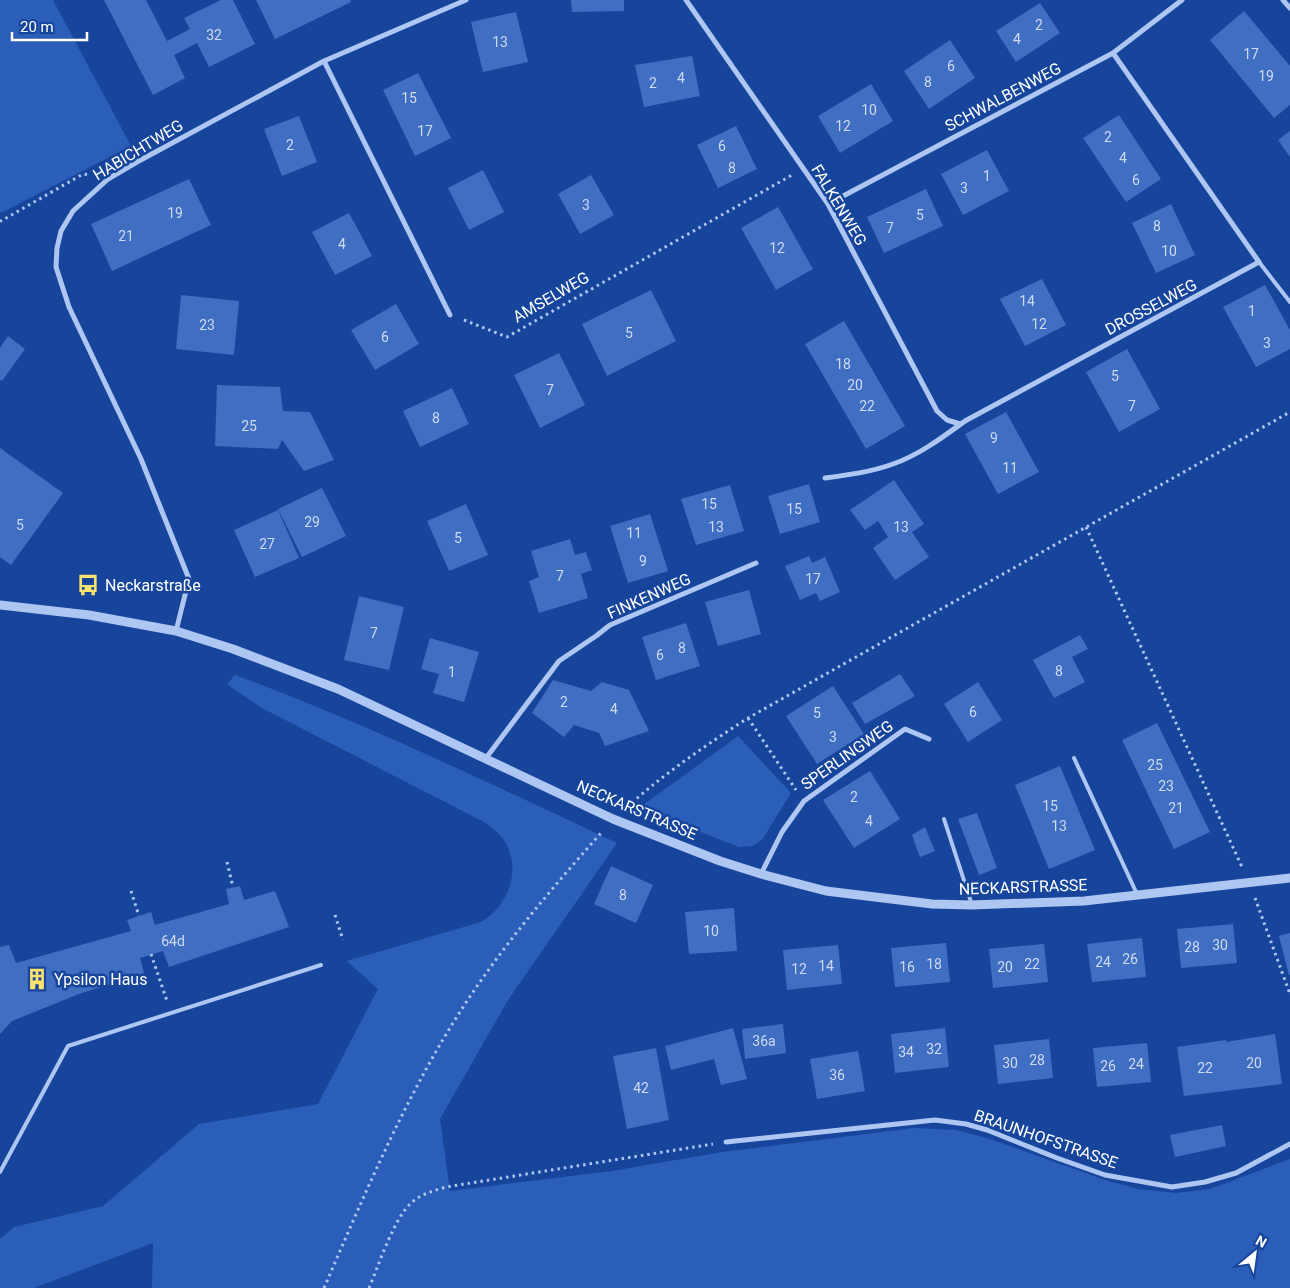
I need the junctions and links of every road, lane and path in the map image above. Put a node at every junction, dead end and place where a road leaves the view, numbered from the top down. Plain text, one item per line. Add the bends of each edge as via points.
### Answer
1 (466, 0) edge
2 (686, 0) edge
3 (1182, 0) edge
4 (1283, 0) edge
5 (1290, 8) edge
6 (1113, 53) junction
7 (324, 61) junction
8 (803, 169) junction
9 (108, 179) junction
10 (828, 204) junction
11 (0, 220) edge
12 (1259, 262) junction
13 (1290, 302) edge
14 (450, 315) joint
15 (1290, 412) edge
16 (960, 424) junction
17 (825, 478) dead end
18 (1086, 527) junction
19 (756, 563) dead end
20 (0, 605) edge
21 (176, 630) junction
22 (748, 718) junction
23 (929, 739) dead end
24 (486, 758) junction
25 (1074, 758) dead end
26 (804, 800) junction
27 (613, 819) junction
28 (944, 819) dead end
29 (227, 862) dead end
30 (761, 874) junction
31 (1290, 878) edge
32 (1250, 884) junction
33 (234, 887) dead end
34 (131, 891) dead end
35 (1138, 895) junction
36 (972, 904) junction
37 (335, 915) dead end
38 (139, 916) dead end
39 (343, 940) dead end
40 (151, 954) dead end
41 (321, 966) dead end
42 (1290, 994) edge
43 (171, 1013) junction
44 (726, 1142) joint
45 (1290, 1144) edge
46 (0, 1172) edge
47 (324, 1288) edge
48 (369, 1288) edge

1 - 7 street, HABICHTWEG
2 - 8 street, FALKENWEG
3 - 6 street, SCHWALBENWEG
4 - 5 street
6 - 10 street, SCHWALBENWEG
6 - 12 street
7 - 9 street, HABICHTWEG
7 - 14 street
8 - 10 street, FALKENWEG
8 - 14 path, AMSELWEG via 507,337
9 - 11 path via 83,174
9 - 21 street, HABICHTWEG via 73,211 62,231 56,266 69,307 141,459 189,579
10 - 16 street, FALKENWEG via 937,410 947,420
12 - 13 lane
12 - 16 street, DROSSELWEG
15 - 18 path
16 - 17 street, DROSSELWEG via 921,451 893,464 858,474
18 - 22 path
18 - 32 path
19 - 24 street, FINKENWEG via 610,625 559,661
20 - 21 street, NECKARSTRASSE via 90,615
21 - 24 street, NECKARSTRASSE via 338,689
22 - 26 path
22 - 27 path via 670,771
23 - 26 street, SPERLINGWEG via 905,729
24 - 27 street, NECKARSTRASSE
25 - 35 lane
26 - 30 street, SPERLINGWEG via 782,832
27 - 30 street, NECKARSTRASSE
27 - 47 path via 551,890 465,1004 390,1139
28 - 36 lane
29 - 33 path
30 - 36 street, NECKARSTRASSE via 826,891 932,904
31 - 32 street, NECKARSTRASSE
32 - 35 street, NECKARSTRASSE
32 - 42 path
34 - 38 path
35 - 36 street, NECKARSTRASSE via 1084,901
37 - 39 path
40 - 43 path
41 - 43 lane
43 - 46 lane via 68,1046
44 - 45 street, BRAUNHOFSTRASSE via 935,1120 987,1130 1105,1175 1172,1187 1236,1173
44 - 48 path via 446,1187 424,1194 398,1219

